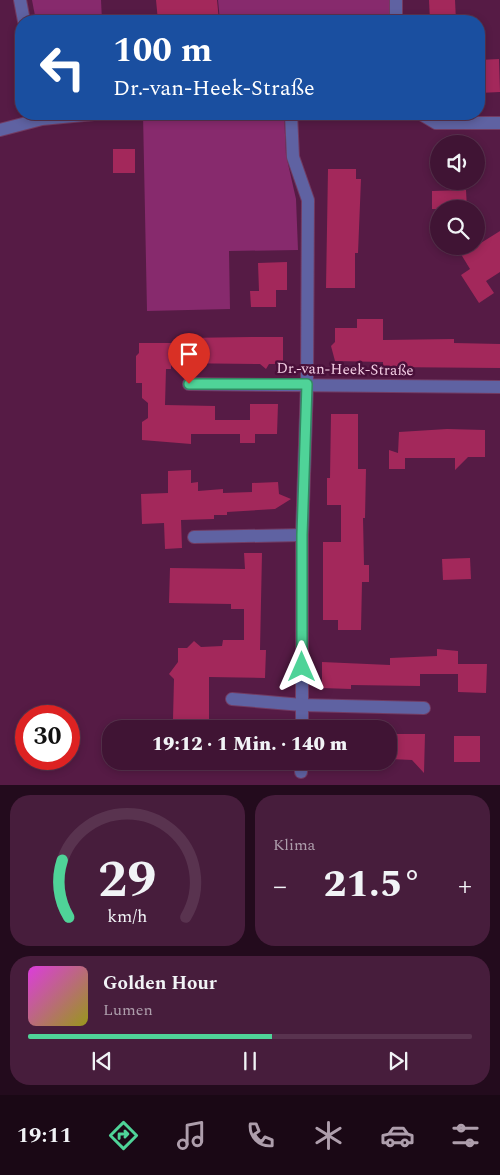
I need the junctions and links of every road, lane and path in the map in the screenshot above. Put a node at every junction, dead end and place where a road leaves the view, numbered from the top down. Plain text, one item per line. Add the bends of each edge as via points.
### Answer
1 (20, 0) edge
2 (396, 0) edge
3 (23, 15) edge
4 (396, 15) edge
5 (32, 120) edge
6 (292, 120) edge
7 (432, 120) edge
8 (500, 123) edge
9 (0, 130) edge
10 (189, 384) dead end
11 (307, 384) junction
12 (500, 387) edge
13 (302, 535) junction
14 (194, 537) dead end
15 (232, 699) dead end
16 (302, 705) junction
17 (424, 708) dead end
18 (302, 720) edge

1 - 3 street
2 - 4 street
5 - 9 street
6 - 11 street via 293,157 308,200
7 - 8 street
10 - 11 street, Dr.-van-Heek-Straße
11 - 12 street, Dr.-van-Heek-Straße
11 - 13 street
13 - 14 street
13 - 16 street
15 - 16 street
16 - 17 street
16 - 18 street

